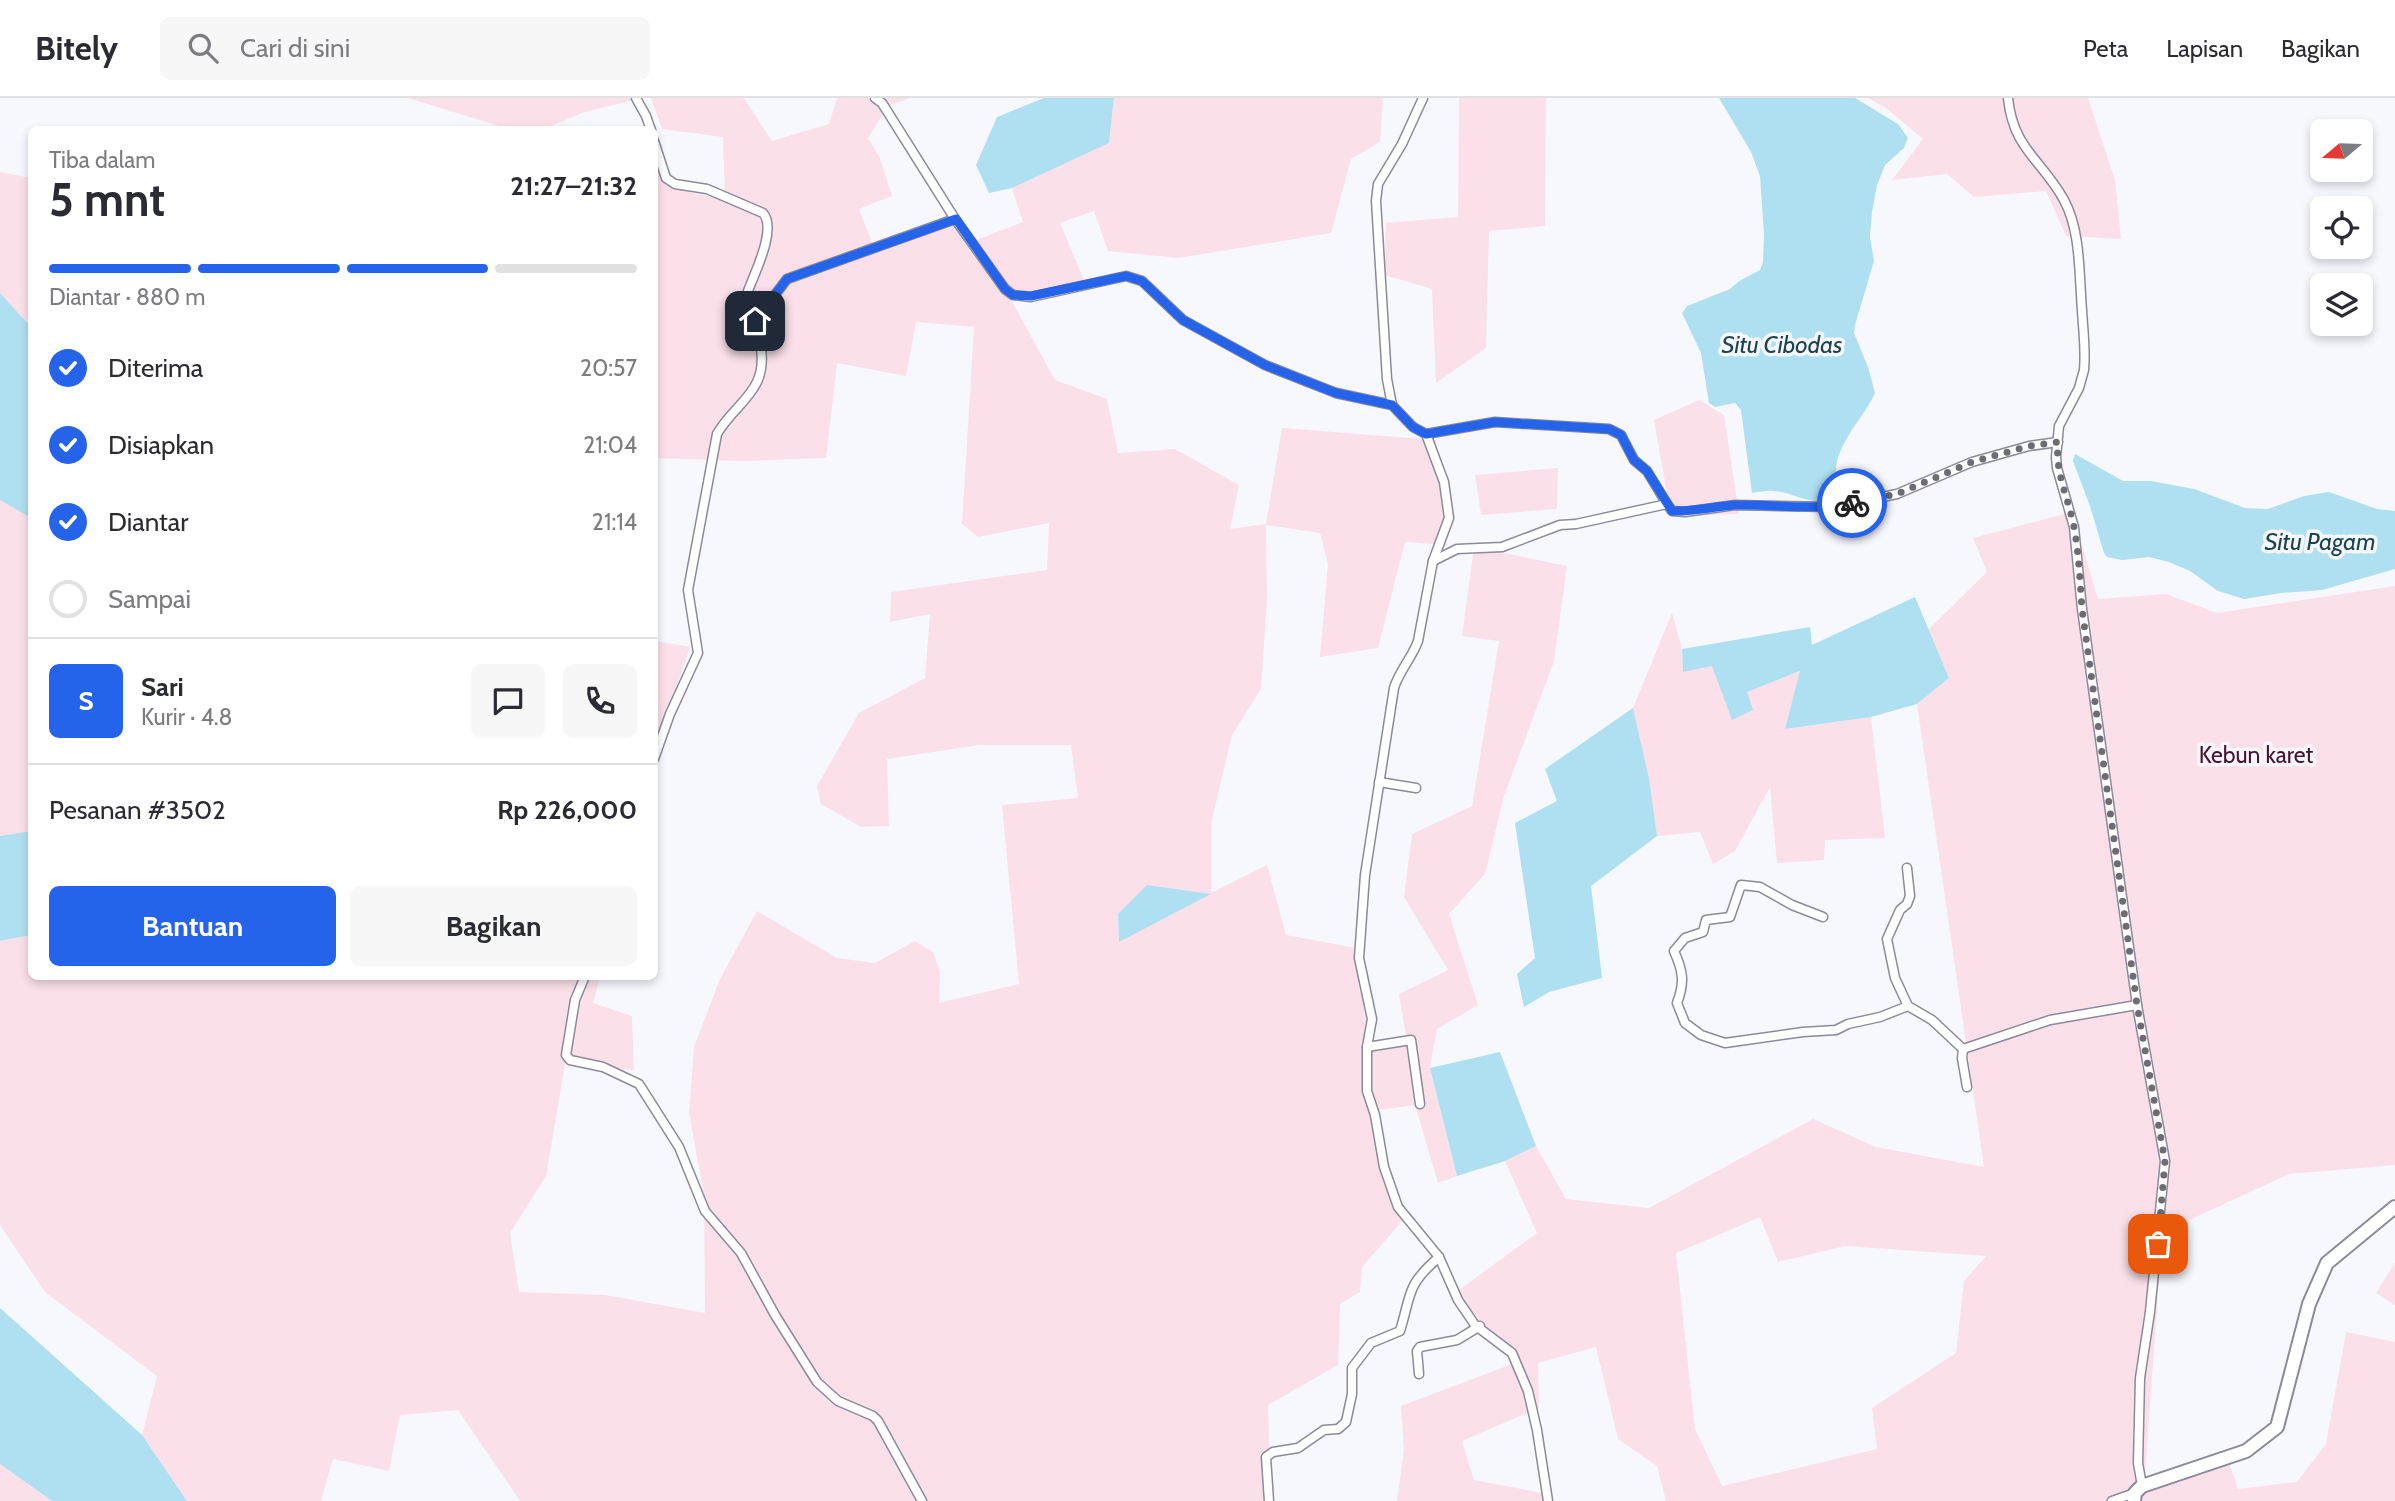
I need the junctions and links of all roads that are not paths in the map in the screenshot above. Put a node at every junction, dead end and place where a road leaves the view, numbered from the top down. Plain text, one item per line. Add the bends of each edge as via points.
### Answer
1 (636, 98) edge
2 (875, 98) edge
3 (1423, 98) edge
4 (2008, 98) edge
5 (649, 126) edge
6 (658, 152) edge
7 (956, 219) junction
8 (755, 321) junction
9 (1392, 405) junction
10 (1426, 434) junction
11 (2058, 442) junction
12 (1667, 504) junction
13 (1433, 561) junction
14 (658, 748) edge
15 (1379, 782) junction
16 (1416, 788) dead end
17 (1907, 869) dead end
18 (1823, 917) dead end
19 (583, 980) edge
20 (2137, 1005) junction
21 (1908, 1006) junction
22 (1367, 1047) junction
23 (1963, 1049) junction
24 (1967, 1087) dead end
25 (1420, 1104) dead end
26 (2395, 1207) edge
27 (1439, 1257) junction
28 (1480, 1326) junction
29 (1419, 1374) dead end
30 (2137, 1493) edge
31 (922, 1501) edge
32 (1269, 1501) edge
33 (1548, 1501) edge
34 (2112, 1501) edge

1 - 5 street
2 - 7 street
3 - 9 street via 1378,184 1376,201
4 - 11 street via 2019,139 2065,202 2078,254 2084,369 2059,426
6 - 8 street via 667,178 675,184 707,189 767,218 769,231 748,291
7 - 8 street via 787,279
7 - 9 street via 1013,295 1031,296 1126,276 1142,281 1183,320 1265,365 1336,393
8 - 14 street via 760,371 757,382 717,433 688,590 698,653
9 - 10 street
10 - 12 street via 1495,422 1609,429 1621,435
10 - 13 street via 1444,482 1448,518
11 - 12 street via 1972,462 1897,494 1833,507 1735,505 1685,512 1672,511
11 - 20 street via 2057,468 2077,545
12 - 13 street via 1560,525 1502,547 1457,550
13 - 15 street via 1418,641 1394,688
15 - 16 street
15 - 22 street via 1359,958 1372,1019
17 - 21 street via 1910,896 1887,939 1895,978
18 - 21 street via 1760,887 1741,885 1730,917 1706,920 1703,932 1685,938 1674,951 1683,986 1677,1003 1685,1023 1701,1035 1725,1043 1836,1030
19 - 31 street via 575,1000 566,1055 639,1084 679,1147 705,1211 741,1252 817,1382 838,1401 878,1421
20 - 23 street via 2050,1020
20 - 30 street via 2165,1161 2140,1378
21 - 23 street via 1932,1020
22 - 25 street via 1411,1040
22 - 27 street via 1367,1091 1384,1167 1403,1215
23 - 24 street
26 - 30 main road via 2327,1263 2309,1304 2277,1427 2246,1451
27 - 28 street via 1458,1300
27 - 32 street via 1408,1293 1400,1331 1371,1343 1352,1368 1346,1422 1298,1448 1266,1457
28 - 29 street via 1457,1340 1420,1346
28 - 33 street via 1512,1353 1528,1391
30 - 34 street

